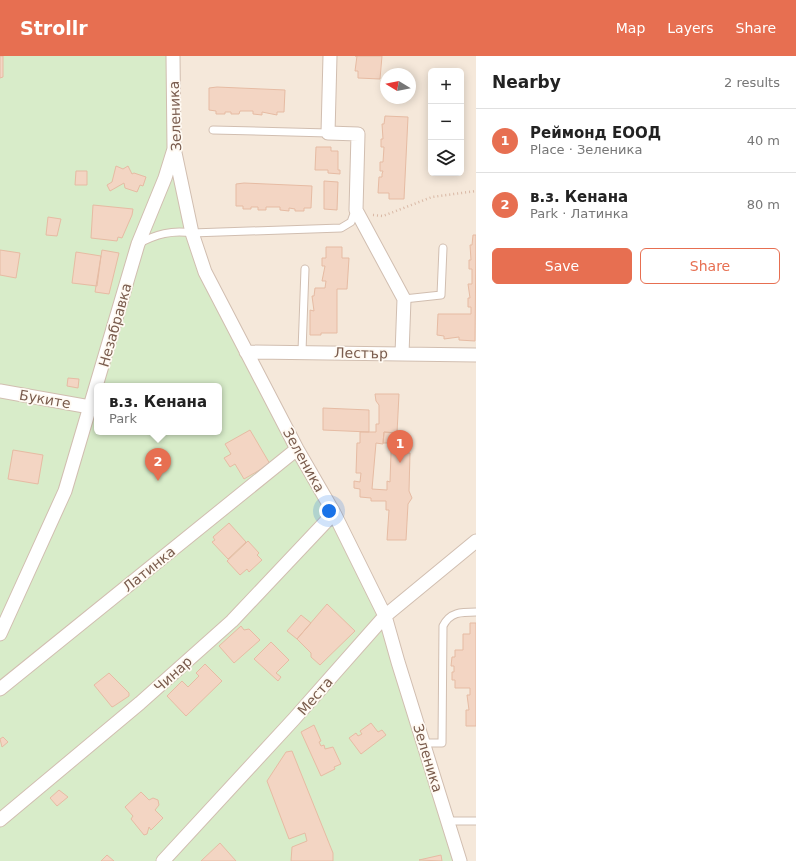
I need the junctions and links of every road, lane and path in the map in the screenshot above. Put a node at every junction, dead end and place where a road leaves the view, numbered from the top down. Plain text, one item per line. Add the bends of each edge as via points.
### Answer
1 (173, 56) edge
2 (330, 56) edge
3 (213, 130) dead end
4 (328, 133) junction
5 (174, 148) junction
6 (476, 191) edge
7 (356, 210) junction
8 (192, 233) junction
9 (138, 244) junction
10 (442, 248) dead end
11 (305, 269) dead end
12 (404, 299) junction
13 (302, 351) junction
14 (246, 352) junction
15 (402, 354) junction
16 (476, 355) edge
17 (97, 383) edge
18 (0, 391) edge
19 (94, 393) edge
20 (90, 407) junction
21 (297, 449) junction
22 (334, 513) junction
23 (476, 541) edge
24 (476, 612) edge
25 (385, 616) junction
26 (0, 634) edge
27 (0, 689) edge
28 (423, 744) junction
29 (0, 820) edge
30 (448, 821) junction
31 (476, 821) edge
32 (163, 861) edge
33 (460, 861) edge

1 - 5 street, Зеленика
2 - 4 street
3 - 4 lane
4 - 7 street via 358,134
5 - 8 street, Зеленика
5 - 9 street, Незабравка via 165,178
6 - 7 path via 432,197 383,216
7 - 8 lane via 351,222 338,229
7 - 12 street
8 - 9 lane via 165,233
8 - 14 street, Зеленика via 206,272
9 - 17 street, Незабравка
10 - 12 lane via 441,295
11 - 13 lane
12 - 15 street
13 - 14 street, Лестър
13 - 15 street, Лестър
14 - 21 street, Зеленика
15 - 16 street, Лестър
18 - 20 street, Буките
19 - 20 street, Незабравка
20 - 26 street, Незабравка via 64,491
21 - 22 street, Зеленика
21 - 27 street, Латинка
22 - 25 street, Зеленика
22 - 29 street, Чинар via 232,621 140,703
23 - 25 street, Места
24 - 28 lane via 453,614 443,626 442,743
25 - 28 street, Зеленика
25 - 32 street, Места
28 - 30 street, Зеленика
30 - 31 lane
30 - 33 street, Зеленика

